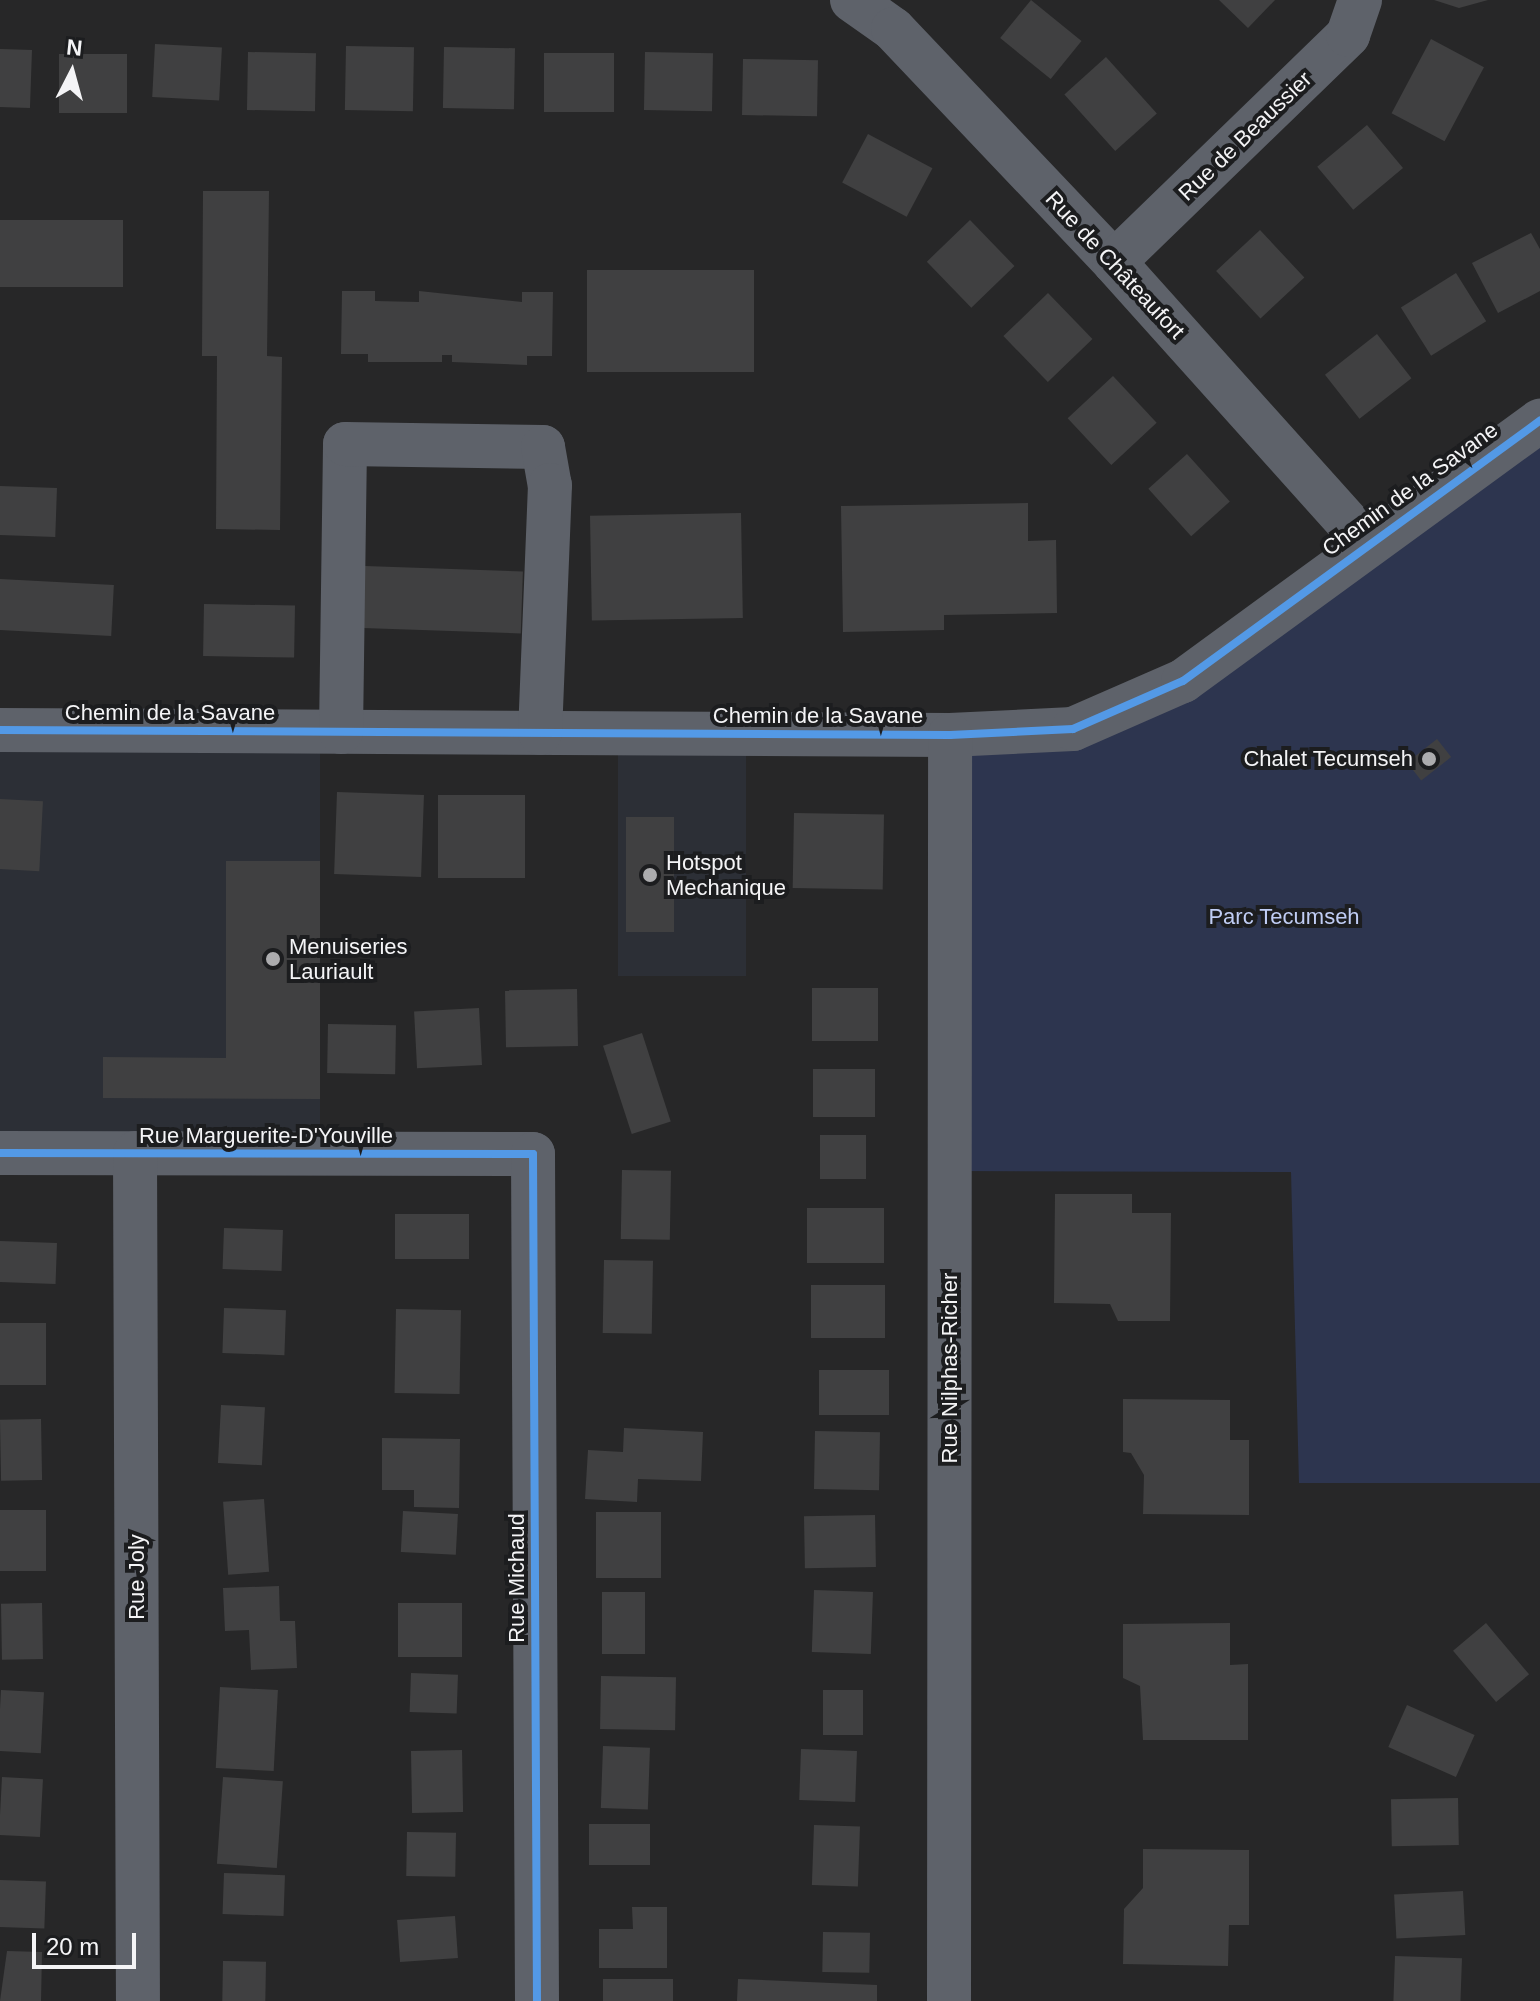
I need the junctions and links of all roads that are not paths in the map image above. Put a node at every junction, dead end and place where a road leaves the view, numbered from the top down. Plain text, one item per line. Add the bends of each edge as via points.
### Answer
1 (852, 0) edge
2 (1360, 0) edge
3 (1114, 262) junction
4 (1540, 421) edge
5 (1365, 542) junction
6 (0, 730) edge
7 (341, 732) junction
8 (540, 733) junction
9 (950, 735) junction
10 (0, 1153) edge
11 (135, 1153) junction
12 (533, 1154) joint
13 (138, 2001) edge
14 (537, 2001) edge
15 (949, 2001) edge

1 - 3 street, Rue de Châteaufort via 893,29
2 - 3 street, Rue de Beaussier via 1348,35
3 - 5 street, Rue de Châteaufort
4 - 5 street, Chemin de la Savane
5 - 9 street, Chemin de la Savane via 1148,702 1073,729
6 - 7 street, Chemin de la Savane
7 - 8 street, Chemin de la Savane
7 - 8 street via 345,444 543,447 550,485
8 - 9 street, Chemin de la Savane
9 - 15 street, Rue Nilphas-Richer
10 - 11 street, Rue Marguerite-D'Youville
11 - 12 street, Rue Marguerite-D'Youville
11 - 13 street, Rue Joly
12 - 14 street, Rue Michaud

